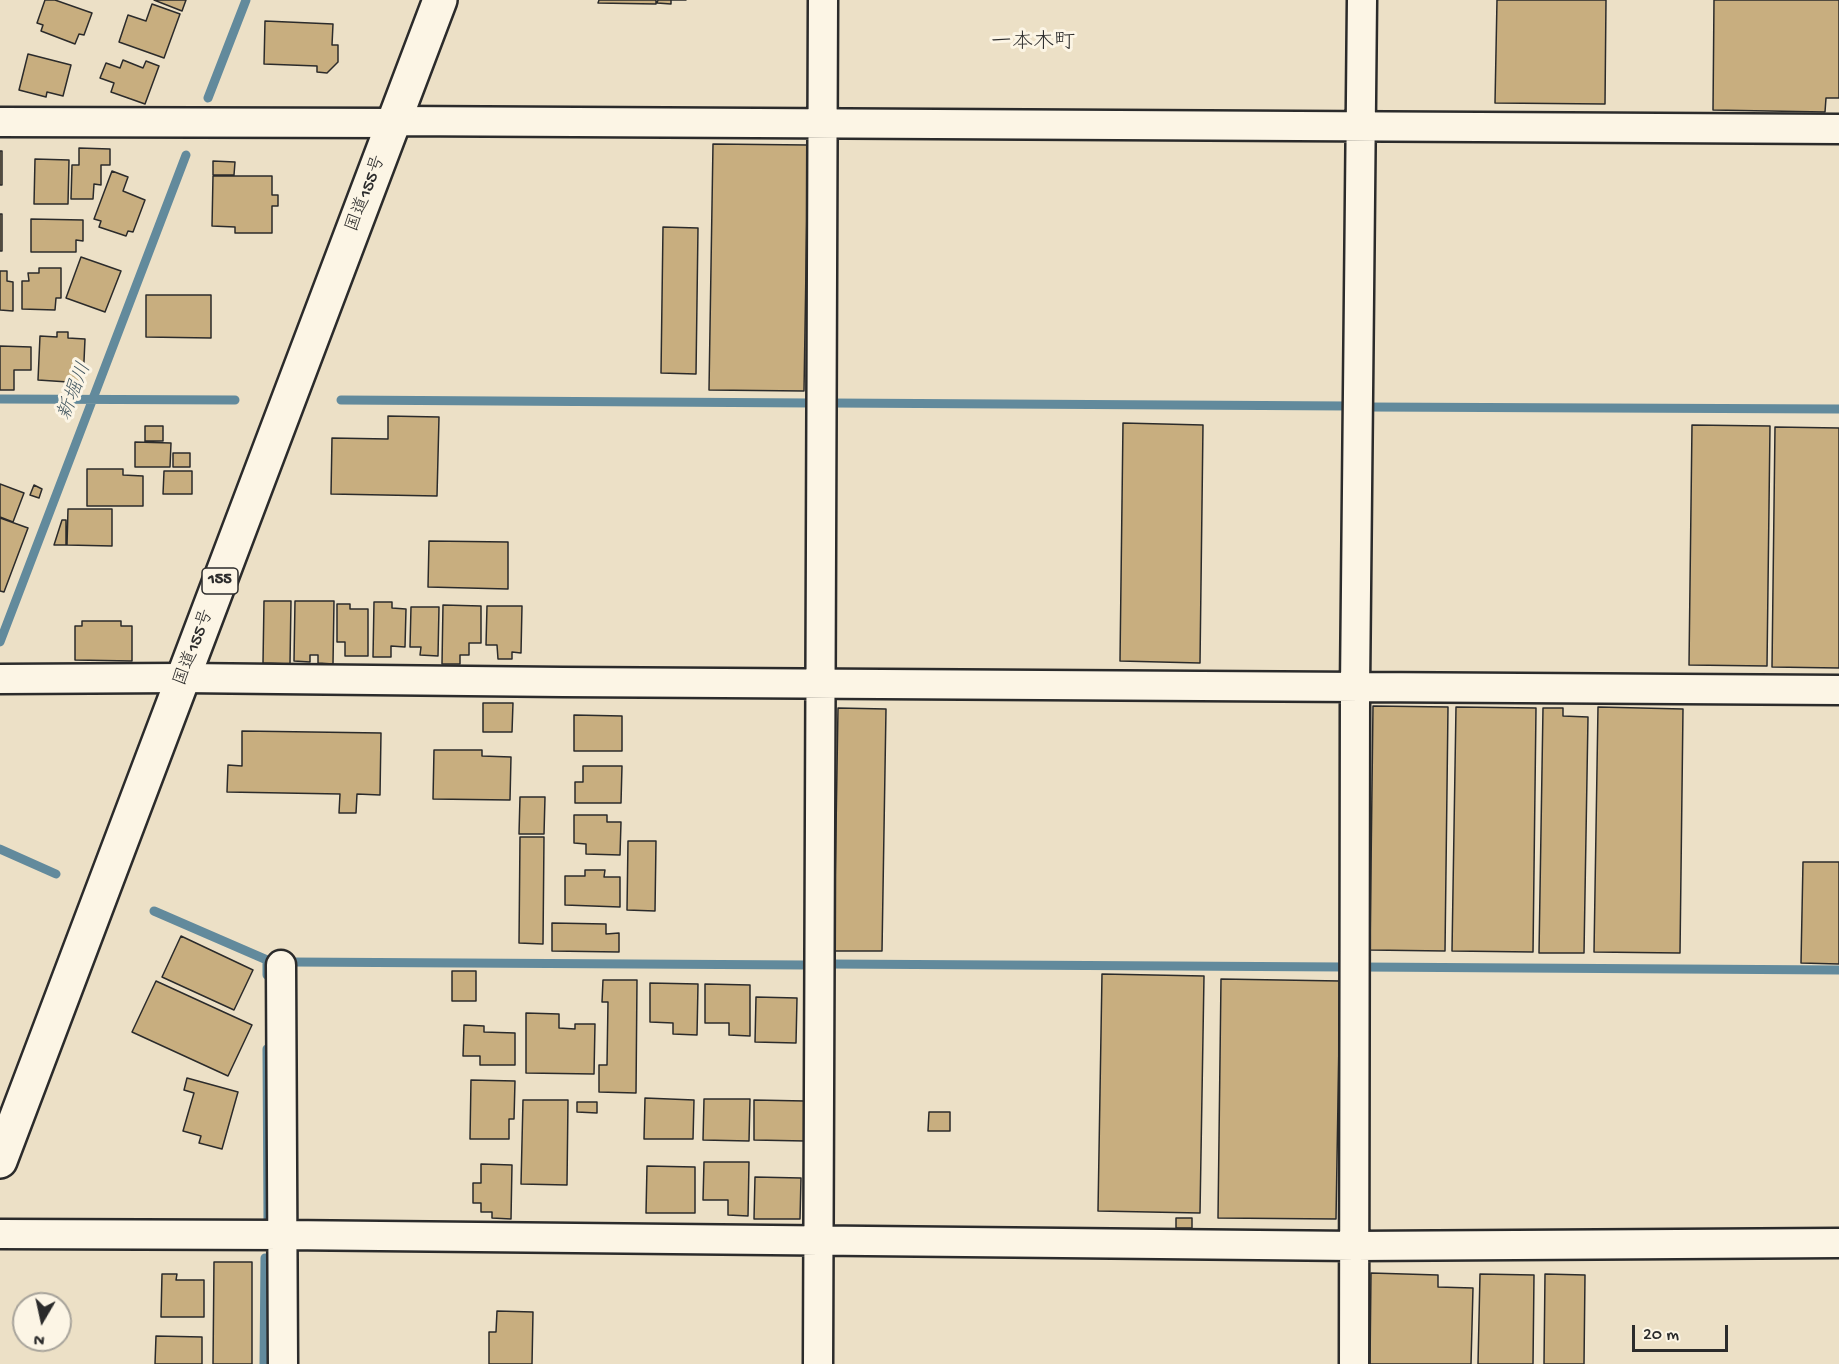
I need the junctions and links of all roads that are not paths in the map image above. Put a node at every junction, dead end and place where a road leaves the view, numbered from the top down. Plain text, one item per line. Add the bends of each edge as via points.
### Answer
1 (440, 0) edge
2 (823, 0) edge
3 (1362, 0) edge
4 (0, 122) edge
5 (394, 122) junction
6 (823, 123) junction
7 (1360, 126) junction
8 (1839, 129) edge
9 (183, 678) junction
10 (0, 679) edge
11 (820, 683) junction
12 (1355, 687) junction
13 (1839, 690) edge
14 (281, 965) dead end
15 (0, 1161) edge
16 (0, 1234) edge
17 (283, 1235) junction
18 (819, 1241) junction
19 (1839, 1243) edge
20 (1355, 1246) junction
21 (283, 1364) edge
22 (818, 1364) edge
23 (1354, 1364) edge

1 - 5 highway, 国道155号 / 155
2 - 6 street
3 - 7 street
4 - 5 street
5 - 6 street
5 - 9 highway, 国道155号 / 155
6 - 7 street
6 - 11 street
7 - 8 street
7 - 12 street
9 - 10 street
9 - 11 street
9 - 15 highway, 国道155号 / 155
11 - 12 street
11 - 18 street
12 - 13 street
12 - 20 street
14 - 17 street
16 - 17 street
17 - 18 street
17 - 21 street
18 - 20 street
18 - 22 street
19 - 20 street
20 - 23 street

